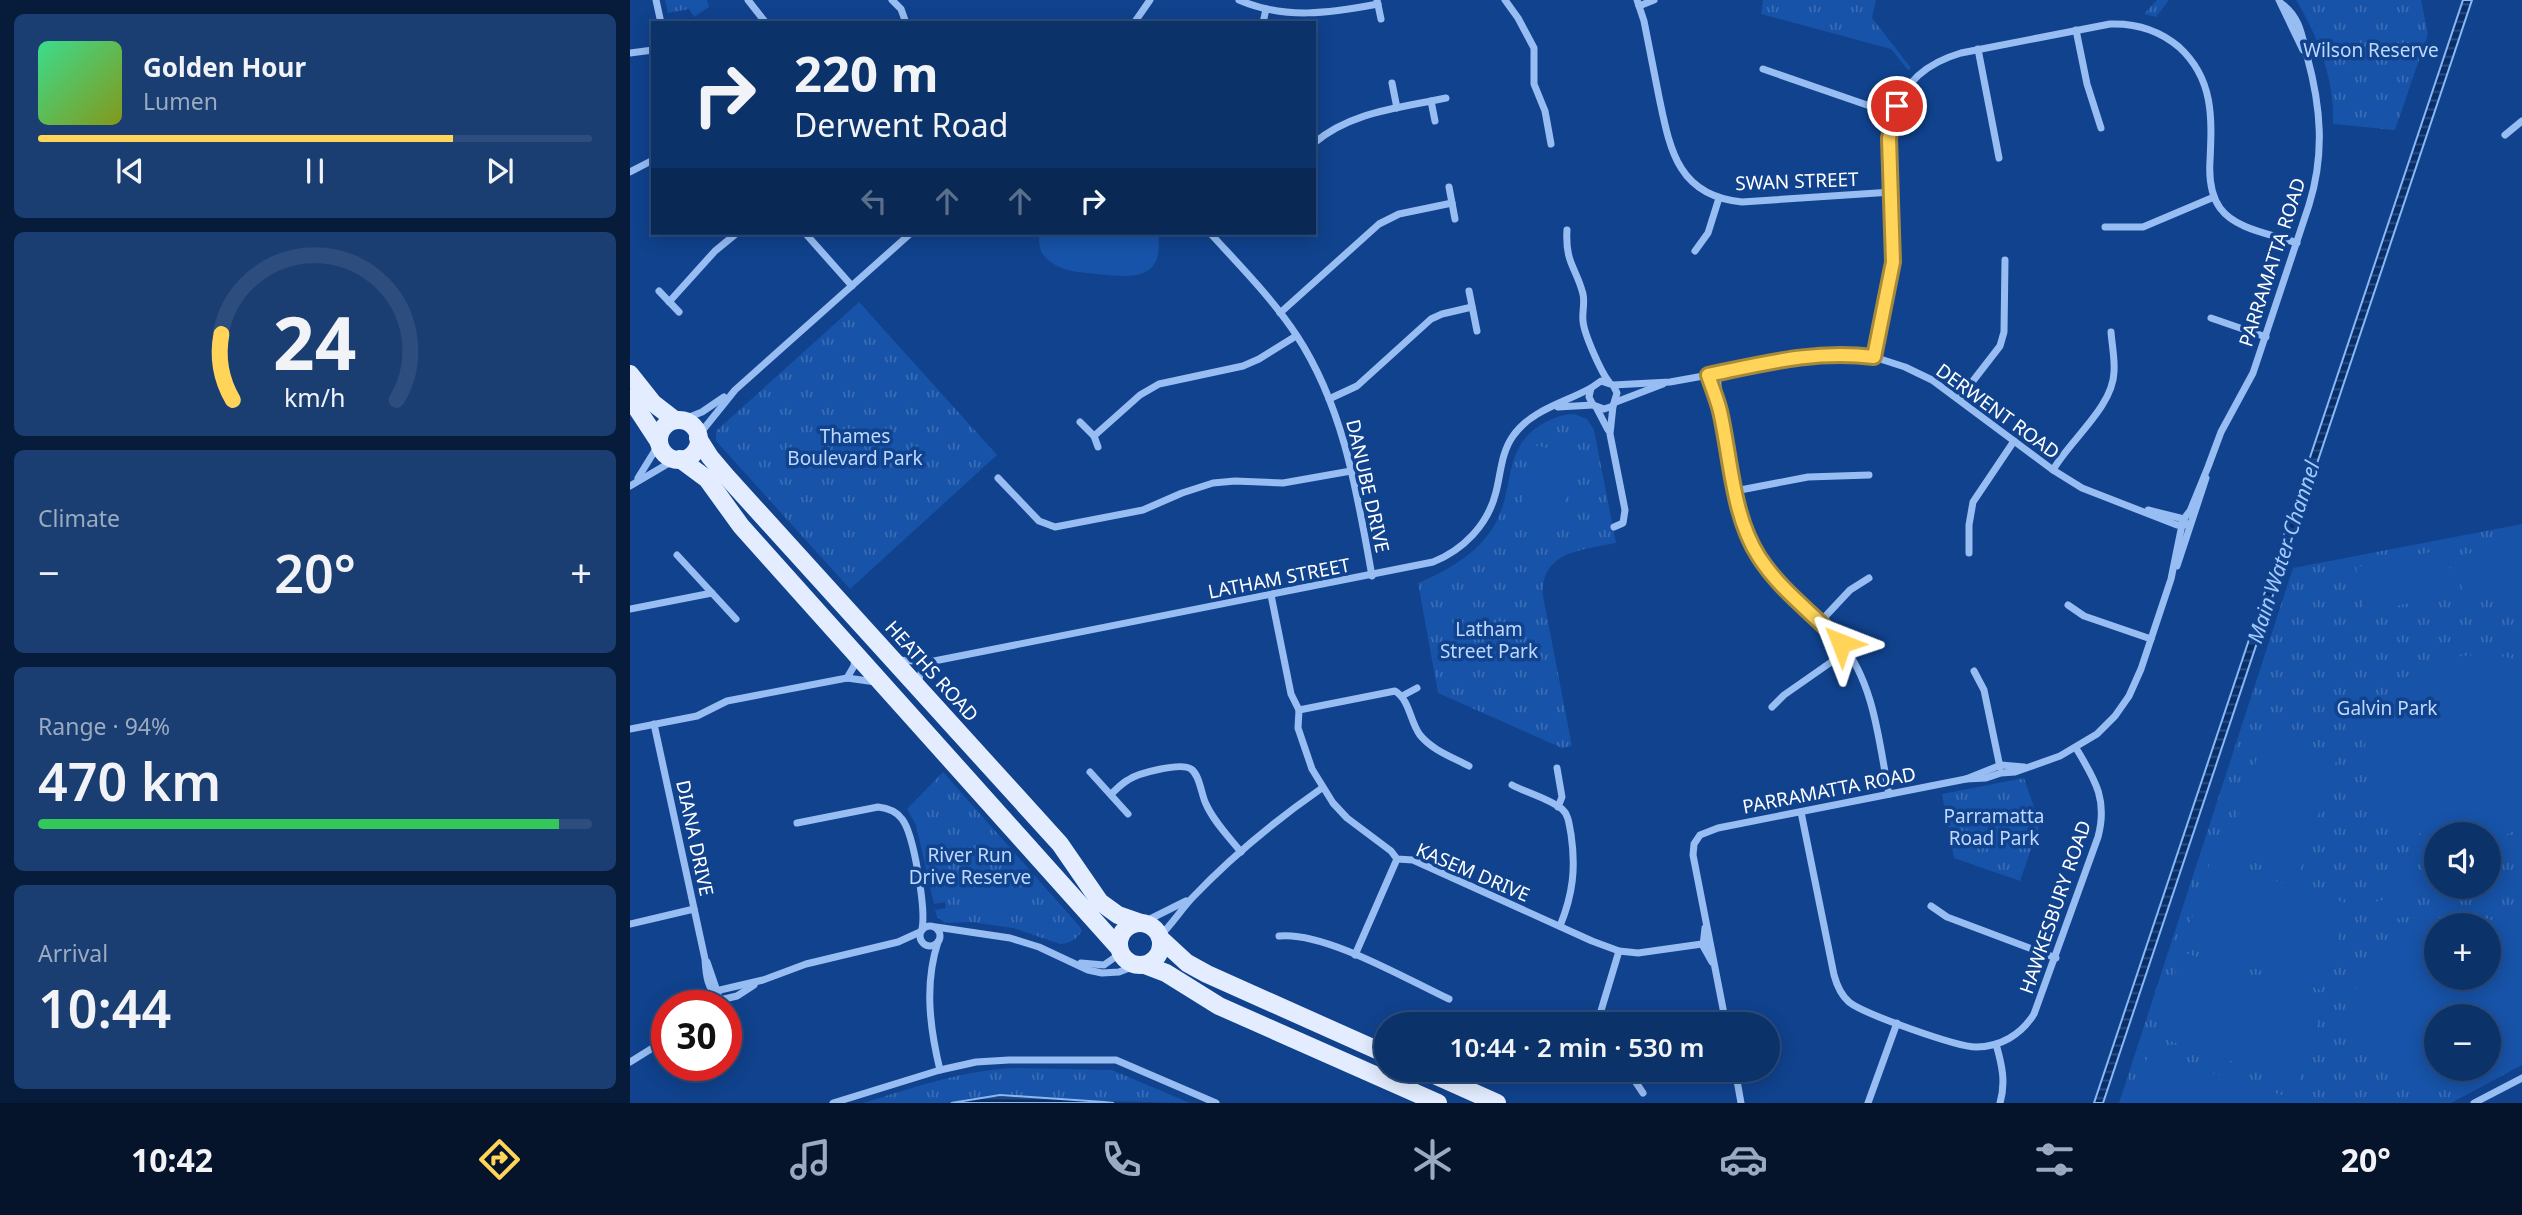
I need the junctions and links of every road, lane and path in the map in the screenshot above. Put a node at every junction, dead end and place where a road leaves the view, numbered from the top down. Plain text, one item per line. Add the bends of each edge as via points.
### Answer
1 (656, 0) edge
2 (748, 0) edge
3 (892, 0) edge
4 (1150, 0) edge
5 (1239, 0) edge
6 (1505, 0) edge
7 (1654, 0) edge
8 (1378, 2) edge
9 (2280, 2) edge
10 (1638, 3) edge
11 (1266, 9) junction
12 (1381, 19) dead end
13 (661, 21) edge
14 (764, 21) edge
15 (904, 21) edge
16 (1135, 21) edge
17 (1263, 21) edge
18 (2076, 30) junction
19 (1978, 49) junction
20 (651, 50) edge
21 (630, 53) edge
22 (1763, 69) dead end
23 (1392, 83) dead end
24 (1446, 98) dead end
25 (1432, 101) junction
26 (1397, 108) junction
27 (1893, 114) junction
28 (1435, 121) dead end
29 (2522, 121) edge
30 (2101, 128) dead end
31 (2505, 135) dead end
32 (1316, 141) edge
33 (1551, 144) dead end
34 (1999, 158) dead end
35 (651, 161) edge
36 (630, 172) edge
37 (1448, 187) dead end
38 (1892, 192) junction
39 (2214, 197) junction
40 (1719, 198) junction
41 (1452, 203) junction
42 (1455, 219) dead end
43 (2105, 227) dead end
44 (1567, 230) dead end
45 (735, 235) edge
46 (807, 235) edge
47 (909, 235) edge
48 (1214, 235) edge
49 (2297, 243) junction
50 (1695, 251) dead end
51 (2005, 260) dead end
52 (852, 286) junction
53 (659, 291) dead end
54 (1469, 291) dead end
55 (669, 302) junction
56 (1472, 307) junction
57 (679, 312) dead end
58 (1280, 313) junction
59 (2211, 318) dead end
60 (1477, 331) dead end
61 (2111, 332) dead end
62 (1296, 336) junction
63 (2266, 337) junction
64 (1874, 357) junction
65 (1598, 363) junction
66 (630, 374) edge
67 (1712, 374) junction
68 (1670, 382) junction
69 (1612, 384) junction
70 (1592, 387) junction
71 (735, 390) junction
72 (630, 398) edge
73 (1329, 399) junction
74 (1959, 399) junction
75 (1614, 404) junction
76 (1594, 406) junction
77 (1550, 408) junction
78 (678, 420) junction
79 (1080, 422) dead end
80 (1610, 434) junction
81 (1094, 436) junction
82 (698, 437) junction
83 (2014, 441) junction
84 (659, 443) junction
85 (1098, 447) dead end
86 (678, 459) junction
87 (2053, 470) junction
88 (1351, 471) junction
89 (1869, 475) dead end
90 (998, 478) dead end
91 (633, 484) edge
92 (1735, 491) junction
93 (2185, 524) junction
94 (1614, 527) dead end
95 (1969, 553) dead end
96 (677, 555) dead end
97 (1371, 576) junction
98 (1869, 578) dead end
99 (712, 593) junction
100 (1271, 596) junction
101 (2068, 605) dead end
102 (630, 608) edge
103 (736, 619) dead end
104 (1820, 622) junction
105 (2151, 639) junction
106 (854, 651) junction
107 (1847, 651) junction
108 (894, 660) junction
109 (929, 662) junction
110 (1974, 671) dead end
111 (848, 678) junction
112 (883, 684) junction
113 (917, 685) junction
114 (1417, 688) dead end
115 (1402, 696) junction
116 (1772, 707) dead end
117 (1299, 709) junction
118 (654, 724) junction
119 (630, 729) edge
120 (2076, 748) junction
121 (1469, 766) dead end
122 (1557, 768) dead end
123 (2000, 769) junction
124 (1090, 772) dead end
125 (1512, 785) dead end
126 (1322, 788) junction
127 (1111, 794) junction
128 (1889, 794) junction
129 (1558, 807) junction
130 (1801, 812) junction
131 (1128, 814) dead end
132 (797, 823) dead end
133 (1241, 852) junction
134 (1397, 859) junction
135 (1193, 897) junction
136 (1931, 906) dead end
137 (924, 907) junction
138 (694, 909) junction
139 (1142, 923) junction
140 (630, 924) edge
141 (1560, 926) junction
142 (935, 927) junction
143 (921, 930) junction
144 (963, 933) junction
145 (1279, 936) dead end
146 (1161, 937) junction
147 (939, 941) junction
148 (898, 942) junction
149 (1705, 944) junction
150 (925, 945) junction
151 (1120, 951) junction
152 (1619, 951) junction
153 (1355, 955) junction
154 (2056, 958) junction
155 (1067, 960) junction
156 (933, 962) junction
157 (1141, 965) junction
158 (763, 980) junction
159 (714, 990) edge
160 (723, 990) edge
161 (742, 993) edge
162 (1449, 999) dead end
163 (1601, 1012) edge
164 (1724, 1012) edge
165 (1897, 1023) junction
166 (1996, 1044) junction
167 (651, 1049) edge
168 (1374, 1049) edge
169 (630, 1062) edge
170 (940, 1070) junction
171 (2522, 1078) edge
172 (1450, 1082) edge
173 (1636, 1082) edge
174 (1737, 1082) edge
175 (1643, 1093) dead end
176 (833, 1103) edge
177 (1216, 1103) edge
178 (1438, 1103) edge
179 (1497, 1103) edge
180 (1741, 1103) edge
181 (1868, 1103) edge
182 (2000, 1103) edge
183 (2474, 1103) edge

1 - 13 street
2 - 14 street
3 - 15 street
4 - 16 street
5 - 11 street
6 - 33 street via 1534,48 1534,84
7 - 10 street
8 - 11 street via 1312,15
8 - 12 street
9 - 49 street, PARRAMATTA ROAD via 2301,30 2317,95 2320,148
10 - 40 street, SWAN STREET via 1671,152 1689,179
11 - 17 street
18 - 19 street
18 - 30 street
18 - 39 street via 2109,24 2138,26 2166,37 2189,57 2210,102
19 - 27 street via 1949,56 1924,70 1905,90
19 - 34 street
20 - 21 street
22 - 27 street
23 - 26 street
24 - 25 street
25 - 26 street
25 - 28 street
26 - 32 street via 1352,120
27 - 38 street via 1889,138
29 - 31 street
35 - 36 street
37 - 41 street
38 - 40 street, SWAN STREET via 1753,202
38 - 64 street via 1893,262
39 - 43 street via 2144,227
39 - 49 street via 2238,223
40 - 50 street via 1708,233
41 - 42 street
41 - 58 street via 1379,223
44 - 65 street via 1568,255 1584,299 1583,325
45 - 55 street
46 - 52 street
47 - 52 street
48 - 58 street, DANUBE DRIVE
49 - 63 street, PARRAMATTA ROAD
51 - 74 street via 2000,346
52 - 71 street
53 - 55 street
54 - 56 street
55 - 57 street
56 - 60 street
56 - 73 street via 1431,319 1357,386
58 - 62 street, DANUBE DRIVE
59 - 63 street
61 - 87 street via 2115,372 2111,387
62 - 73 street, DANUBE DRIVE
62 - 81 street via 1244,366 1159,384
63 - 93 street, PARRAMATTA ROAD via 2253,373 2221,432 2196,515
64 - 67 street, DERWENT ROAD via 1814,355
64 - 74 street, DERWENT ROAD via 1918,374
65 - 69 street
65 - 70 street
66 - 78 main road via 653,403
67 - 68 street, DERWENT ROAD
67 - 92 street
68 - 69 street, DERWENT ROAD
68 - 75 street, DERWENT ROAD
69 - 70 street via 1601,381
69 - 75 street via 1617,393
70 - 76 street via 1589,397
70 - 77 street, LATHAM STREET
71 - 78 street via 702,412
71 - 82 street
72 - 84 main road
73 - 88 street, DANUBE DRIVE
74 - 83 street, DERWENT ROAD
75 - 76 street via 1604,409
75 - 80 street
76 - 77 street
76 - 80 street
77 - 97 street, LATHAM STREET via 1531,418 1509,442 1492,505 1469,539 1433,562
78 - 82 main road via 692,425
78 - 84 main road via 664,426
79 - 81 street
80 - 94 street via 1625,510 1623,523
81 - 85 street
82 - 86 main road via 692,454
82 - 108 main road, HEATHS ROAD via 719,468
83 - 87 street, DERWENT ROAD
83 - 95 street via 1973,502
84 - 86 main road via 665,454
84 - 91 street
86 - 91 street
86 - 106 main road via 707,479 741,527
87 - 93 street, DERWENT ROAD via 2082,488
88 - 90 street via 1283,483 1213,483 1143,510 1055,527 1039,521
88 - 97 street, DANUBE DRIVE
89 - 92 street via 1808,477
92 - 104 street via 1745,530 1761,561
93 - 105 street, PARRAMATTA ROAD via 2183,553
96 - 99 street
97 - 100 street, LATHAM STREET
98 - 104 street via 1850,590
99 - 102 street
99 - 103 street
100 - 109 street, LATHAM STREET
100 - 117 street, KASEM DRIVE via 1291,694
101 - 105 street via 2084,616
104 - 107 street
105 - 120 street, PARRAMATTA ROAD via 2135,685 2122,706
106 - 111 street
106 - 112 main road
107 - 116 street
107 - 128 street via 1868,696
108 - 109 street, LATHAM STREET
108 - 113 main road, HEATHS ROAD
109 - 113 street
110 - 123 street via 1984,690
111 - 112 street
111 - 118 street via 727,701 703,714
112 - 151 main road
113 - 139 main road, HEATHS ROAD via 1060,844 1100,902 1118,915
114 - 115 street
115 - 117 street via 1389,691
115 - 121 street via 1421,736
117 - 126 street, KASEM DRIVE via 1304,749
118 - 119 street
118 - 138 street, DIANA DRIVE
120 - 123 street, PARRAMATTA ROAD via 2049,761
120 - 154 street, HAWKESBURY ROAD via 2099,791 2102,818
122 - 129 street via 1562,797
123 - 128 street, PARRAMATTA ROAD
124 - 127 street
125 - 129 street
126 - 133 street
126 - 134 street, KASEM DRIVE via 1347,818
127 - 131 street
127 - 133 street via 1139,775 1189,768 1196,774 1215,820
128 - 130 street, PARRAMATTA ROAD
129 - 141 street via 1567,814 1575,864 1573,889
130 - 149 street, PARRAMATTA ROAD via 1700,835 1693,855
130 - 165 street via 1838,987 1857,1008
132 - 137 street via 870,808 893,811 909,834
133 - 135 street
134 - 141 street, KASEM DRIVE via 1413,860
134 - 153 street
135 - 139 street
135 - 146 street
136 - 154 street via 1947,917
137 - 142 street
137 - 143 street
138 - 140 street
138 - 159 street, DIANA DRIVE
139 - 146 main road
139 - 151 main road via 1125,929
141 - 152 street, KASEM DRIVE
142 - 143 street via 927,925
142 - 144 street
142 - 147 street
143 - 148 street
143 - 150 street via 919,938
144 - 147 street
144 - 155 street via 1010,938
145 - 153 street via 1295,930
146 - 157 main road via 1159,955
146 - 168 main road via 1207,974
147 - 150 street
147 - 156 street
148 - 150 street
148 - 158 street via 806,964
149 - 152 street, KASEM DRIVE via 1655,953
149 - 164 street
150 - 156 street
151 - 155 street via 1102,966
151 - 157 main road via 1128,961
152 - 163 street
153 - 162 street
154 - 166 street, HAWKESBURY ROAD via 2030,1020
155 - 157 street via 1102,973
156 - 170 street via 930,1019
157 - 178 main road via 1166,973 1219,1006
158 - 160 street
158 - 161 street
165 - 166 street via 1963,1045
165 - 181 street
166 - 182 street via 2003,1071
167 - 169 street
170 - 176 street
170 - 177 street via 1009,1060 1116,1060
171 - 183 street
172 - 179 main road
173 - 175 street
174 - 180 street

